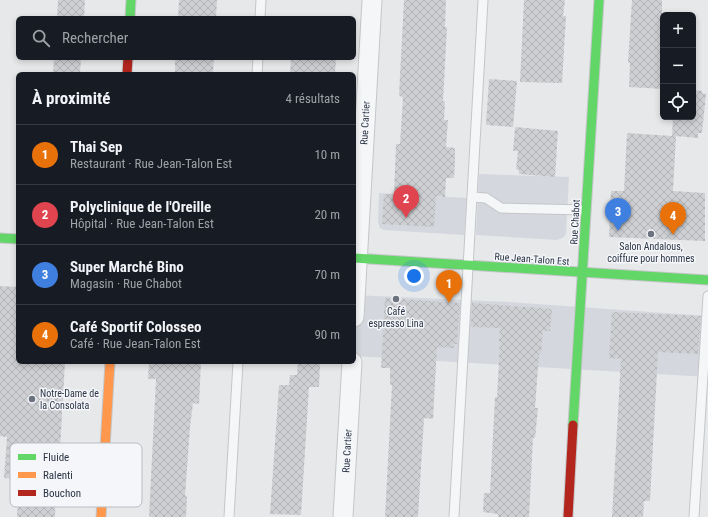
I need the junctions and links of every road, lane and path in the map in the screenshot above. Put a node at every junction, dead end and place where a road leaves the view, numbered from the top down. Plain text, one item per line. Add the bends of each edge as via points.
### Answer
1 (131, 0) edge
2 (261, 0) edge
3 (372, 0) edge
4 (483, 0) edge
5 (598, 0) edge
6 (130, 16) edge
7 (260, 16) edge
8 (128, 60) edge
9 (258, 60) edge
10 (127, 72) edge
11 (257, 72) edge
12 (472, 197) junction
13 (586, 210) junction
14 (0, 238) edge
15 (16, 239) edge
16 (356, 259) edge
17 (468, 265) junction
18 (583, 273) junction
19 (708, 280) edge
20 (708, 296) edge
21 (110, 364) edge
22 (238, 364) edge
23 (352, 364) edge
24 (105, 443) edge
25 (101, 507) edge
26 (100, 517) edge
27 (229, 517) edge
28 (343, 517) edge
29 (454, 517) edge
30 (568, 517) edge
31 (694, 517) edge

1 - 6 main road
2 - 7 lane
3 - 16 street, Rue Cartier
4 - 12 lane
5 - 13 main road, Rue Chabot
8 - 10 main road
9 - 11 lane
12 - 13 lane via 486,198 501,208
12 - 17 lane
13 - 18 main road, Rue Chabot
14 - 15 main road
16 - 17 main road, Rue Jean-Talon Est
17 - 18 main road, Rue Jean-Talon Est
17 - 29 lane
18 - 19 main road, Rue Jean-Talon Est
18 - 30 main road, Rue Chabot
20 - 31 lane
21 - 24 main road
22 - 27 lane
23 - 28 street, Rue Cartier
25 - 26 main road

